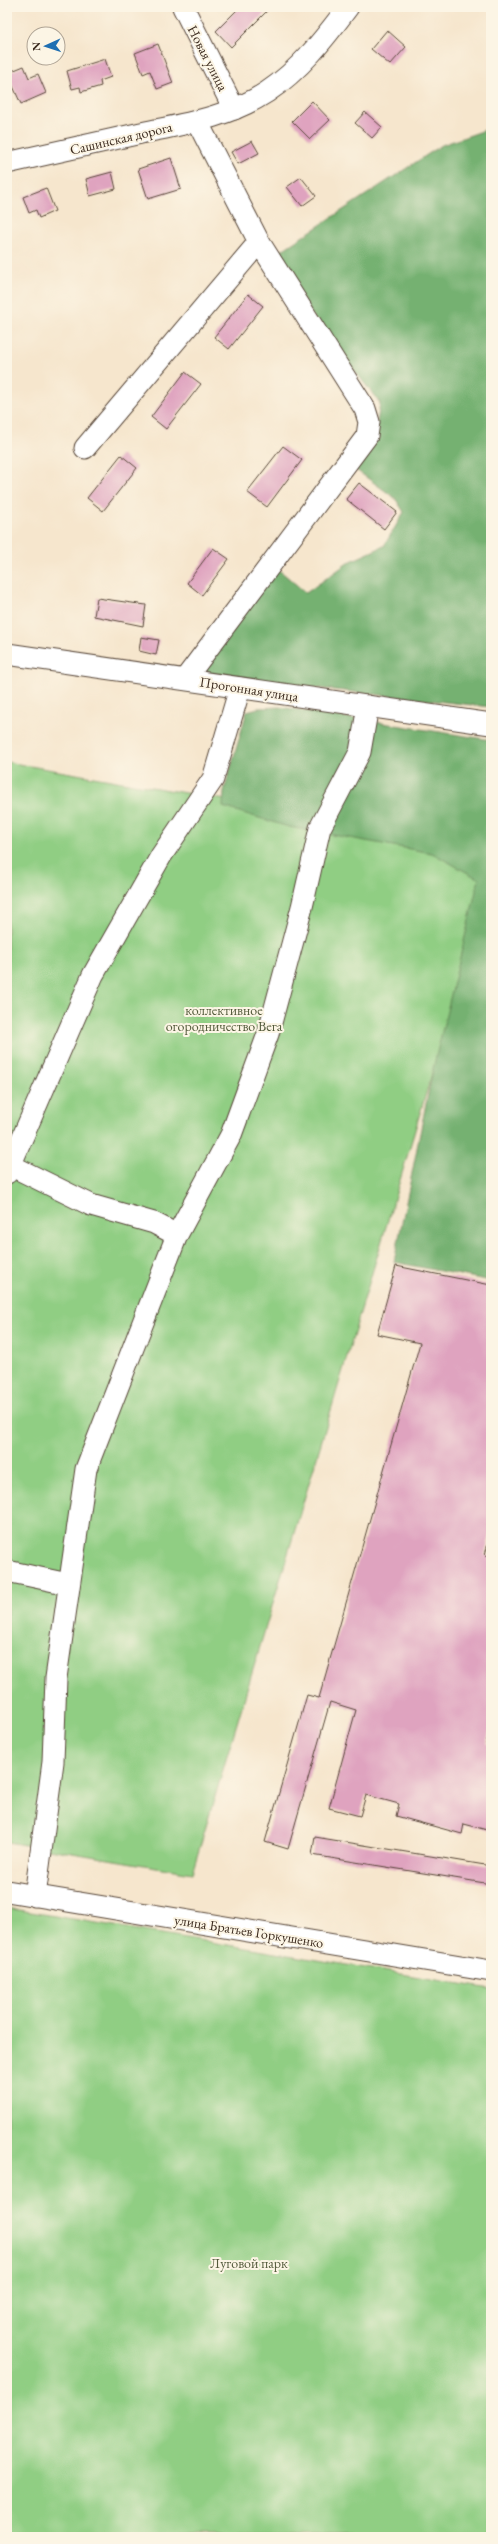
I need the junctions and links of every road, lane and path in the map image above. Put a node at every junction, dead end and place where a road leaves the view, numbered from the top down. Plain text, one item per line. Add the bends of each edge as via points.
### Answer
1 (183, 7) edge
2 (348, 7) edge
3 (234, 109) junction
4 (197, 121) junction
5 (7, 163) edge
6 (259, 242) junction
7 (85, 448) dead end
8 (7, 654) edge
9 (185, 679) junction
10 (240, 688) junction
11 (368, 706) junction
12 (491, 724) edge
13 (11, 1159) edge
14 (177, 1235) junction
15 (7, 1571) edge
16 (68, 1584) junction
17 (7, 1891) edge
18 (35, 1896) junction
19 (491, 1971) edge

1 - 3 street, Новая улица
2 - 3 street, Сашинская дорога via 324,40 295,70 267,92
3 - 4 street, Сашинская дорога
4 - 5 street, Сашинская дорога
4 - 6 street
6 - 7 street
6 - 9 street via 365,409 369,422 367,436
8 - 9 street, Прогонная улица
9 - 10 street, Прогонная улица
10 - 11 street, Прогонная улица
10 - 13 street via 213,779 160,856 93,975
11 - 12 street, Прогонная улица
11 - 14 street via 360,752 320,828 268,1034 231,1135
13 - 14 street via 91,1205 154,1224
14 - 16 street via 86,1469
15 - 16 street
16 - 18 street via 56,1678 52,1762
17 - 18 street, улица Братьев Горкушенко
18 - 19 street, улица Братьев Горкушенко

